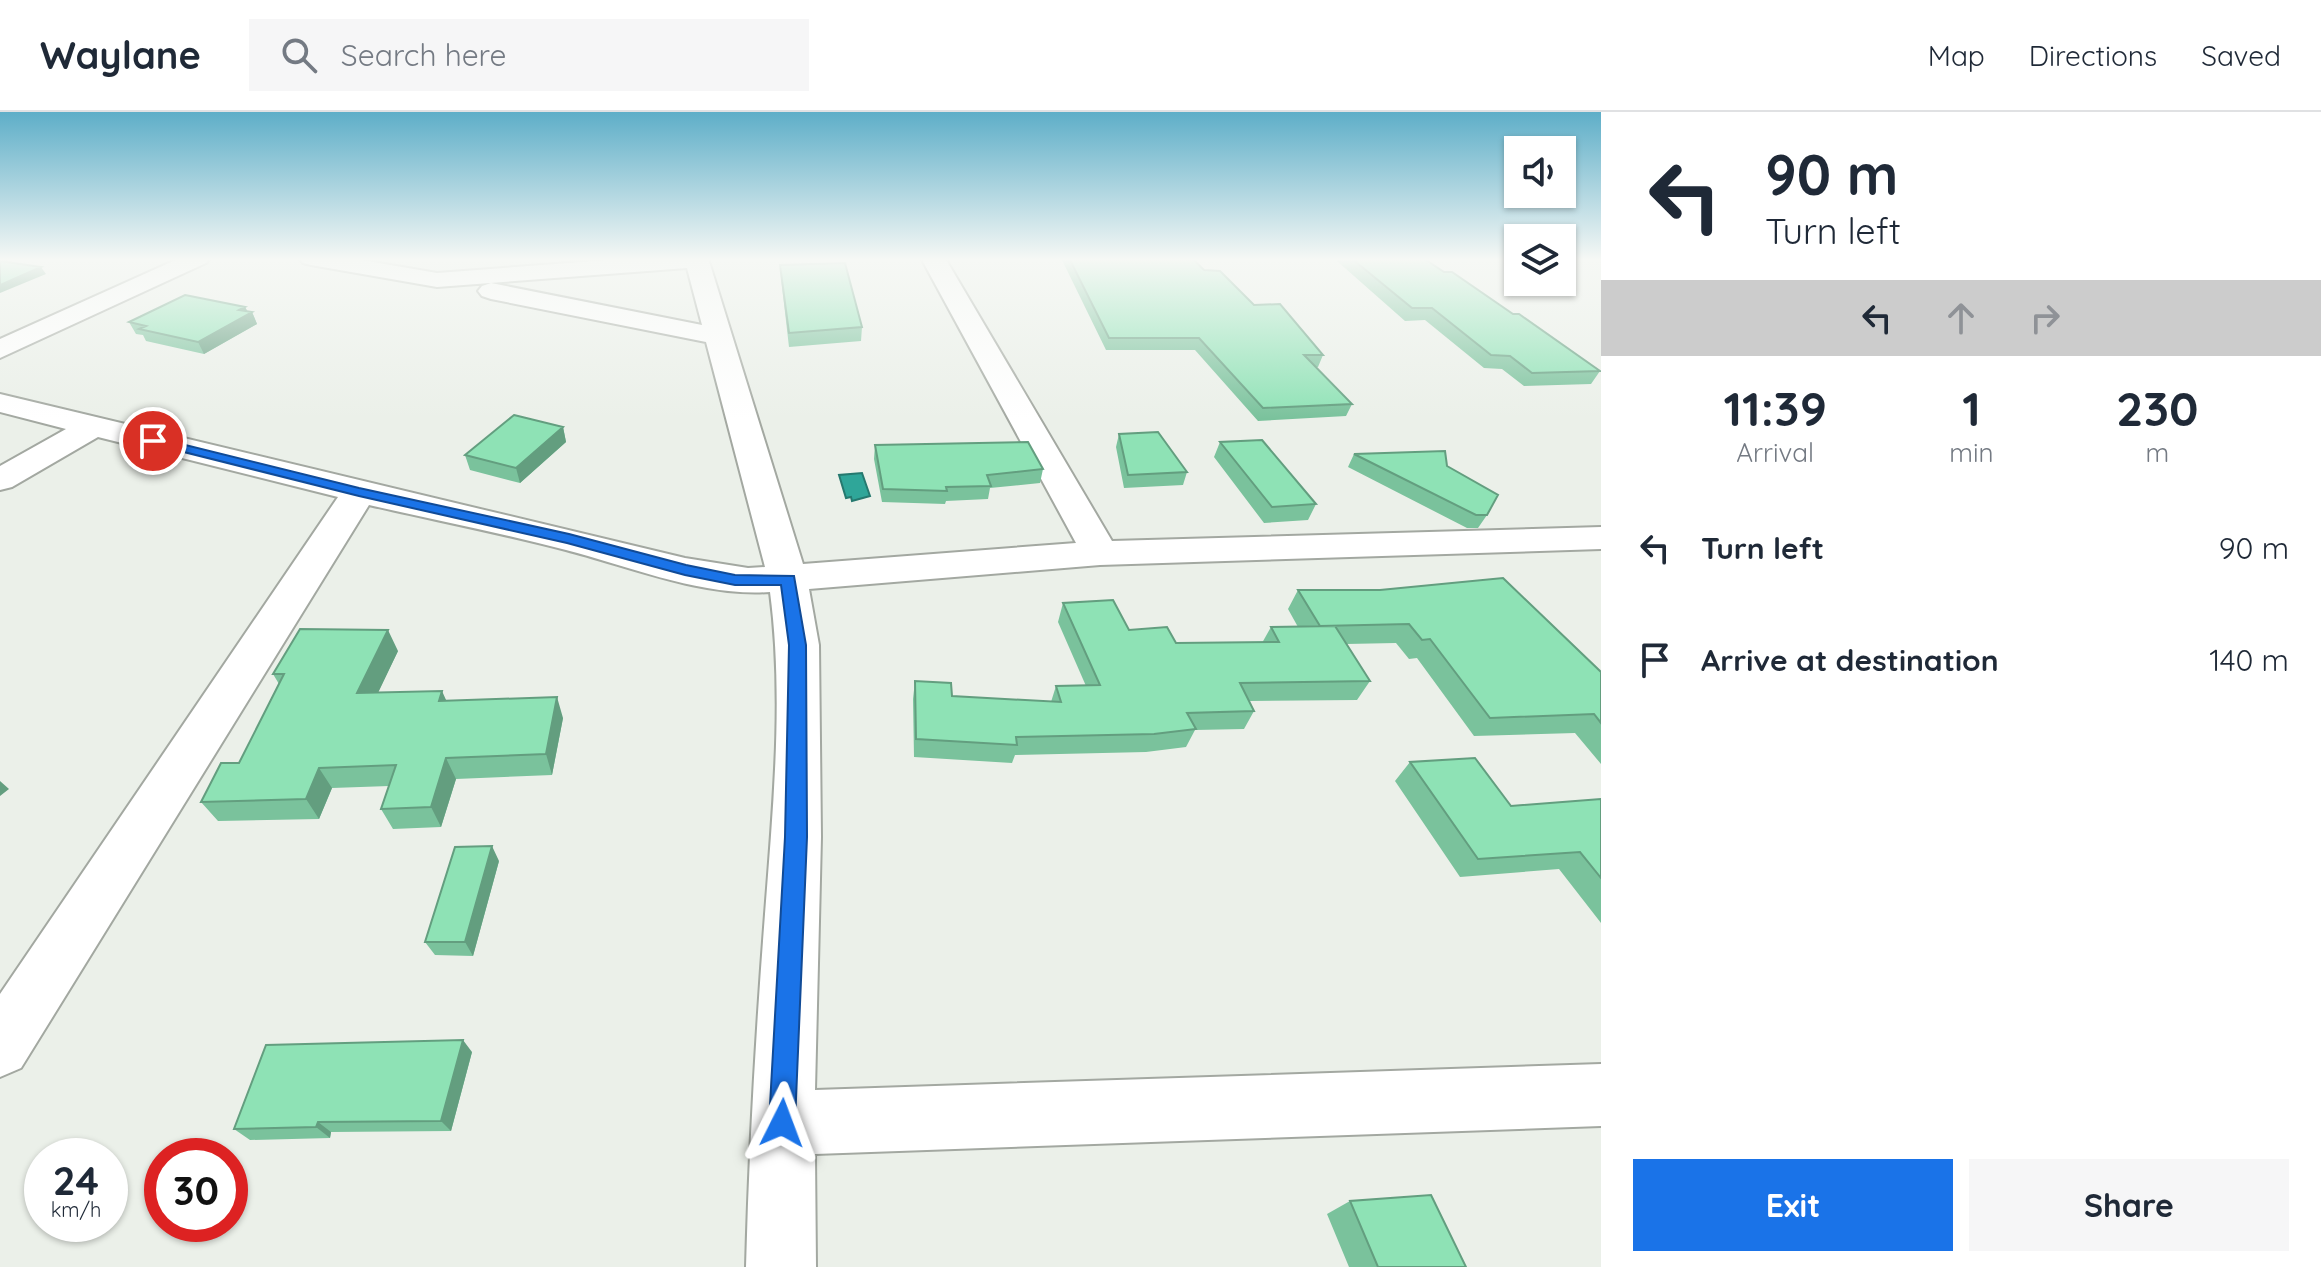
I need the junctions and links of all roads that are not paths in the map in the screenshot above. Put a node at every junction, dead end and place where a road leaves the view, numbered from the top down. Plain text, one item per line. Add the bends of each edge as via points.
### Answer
1 (82, 312) edge
2 (596, 312) edge
3 (710, 312) edge
4 (964, 312) edge
5 (716, 336) junction
6 (0, 350) edge
7 (0, 403) edge
8 (94, 426) junction
9 (0, 480) edge
10 (359, 492) junction
11 (1601, 538) edge
12 (1100, 553) junction
13 (788, 579) junction
14 (0, 1047) edge
15 (1601, 1095) edge
16 (782, 1123) junction
17 (781, 1267) edge

1 - 6 street
2 - 5 street
3 - 5 street
4 - 12 street
5 - 13 street
7 - 8 street
8 - 9 street
8 - 10 street
10 - 13 street via 712,576
10 - 14 street
11 - 12 street
12 - 13 street
13 - 16 street via 798,645
15 - 16 street
16 - 17 street

